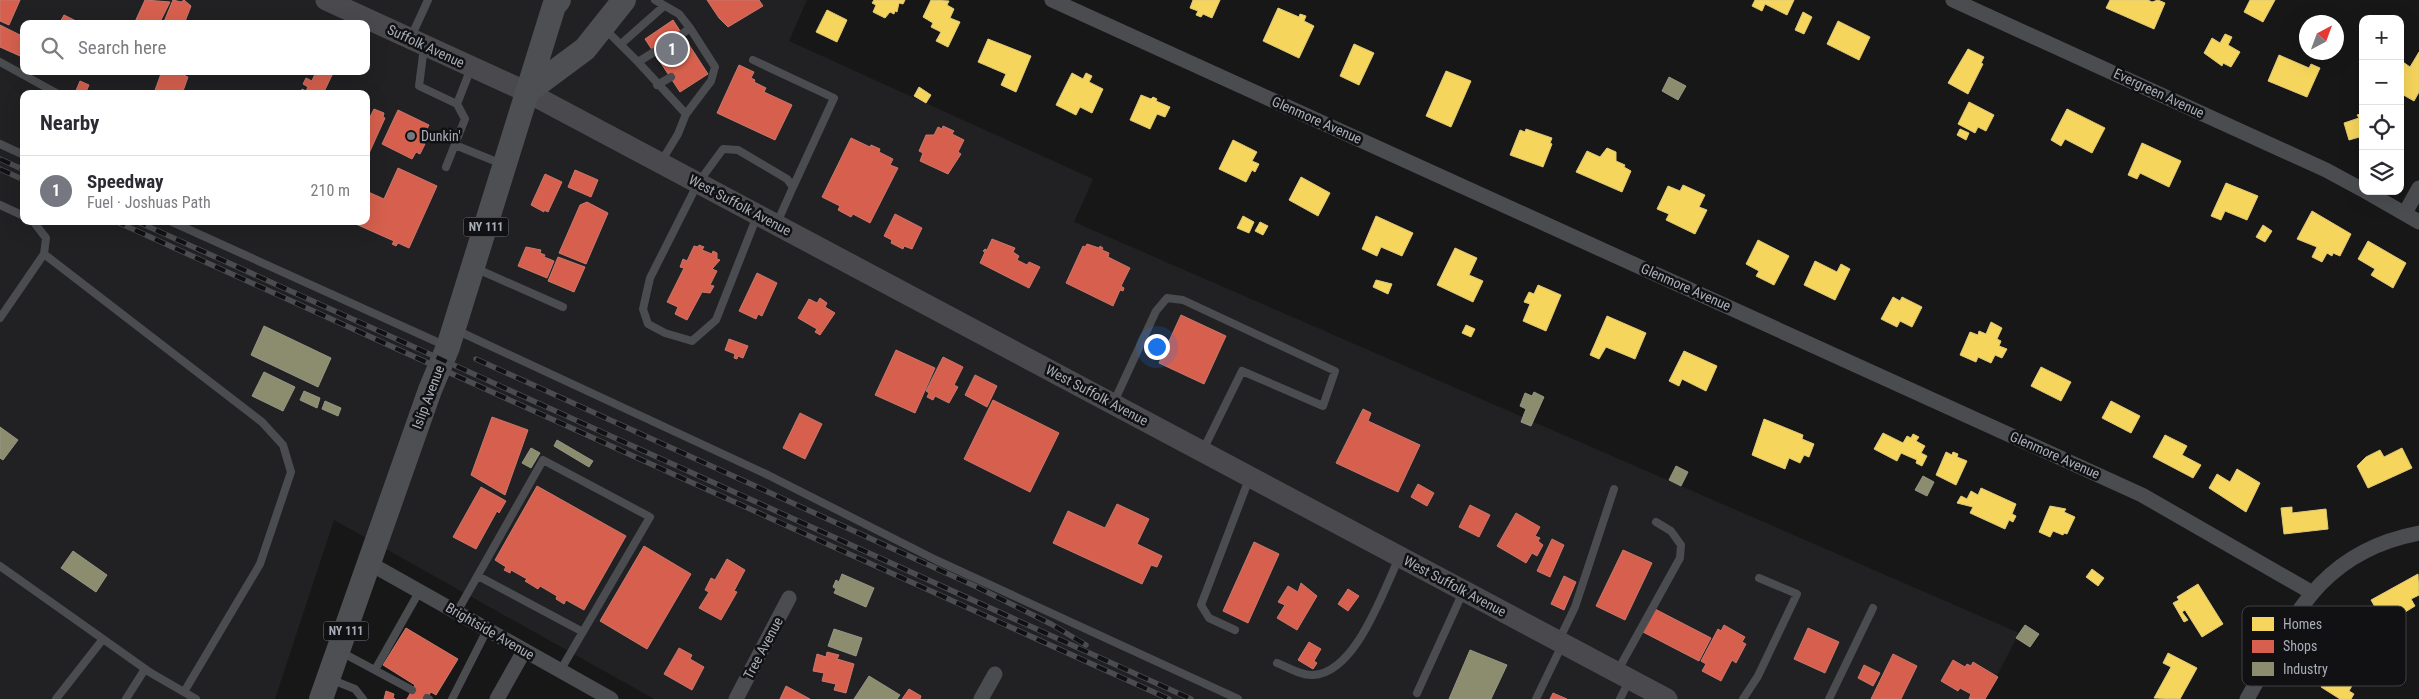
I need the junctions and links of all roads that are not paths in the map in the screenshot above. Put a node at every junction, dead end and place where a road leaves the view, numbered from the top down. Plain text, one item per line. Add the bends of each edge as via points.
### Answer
1 (326, 0) edge
2 (428, 0) edge
3 (559, 0) edge
4 (624, 0) edge
5 (655, 0) edge
6 (1052, 0) edge
7 (1952, 0) edge
8 (664, 6) junction
9 (369, 20) edge
10 (370, 20) edge
11 (602, 27) junction
12 (690, 28) junction
13 (682, 34) dead end
14 (417, 42) junction
15 (621, 44) junction
16 (654, 52) dead end
17 (706, 54) junction
18 (699, 60) dead end
19 (753, 60) dead end
20 (0, 62) edge
21 (638, 62) junction
22 (472, 67) junction
23 (20, 73) edge
24 (24, 75) edge
25 (671, 77) dead end
26 (657, 85) junction
27 (51, 90) edge
28 (527, 92) junction
29 (457, 104) junction
30 (686, 114) junction
31 (0, 144) edge
32 (455, 145) junction
33 (20, 153) edge
34 (660, 163) junction
35 (504, 166) junction
36 (446, 167) dead end
37 (698, 183) junction
38 (793, 187) junction
39 (2359, 188) edge
40 (2419, 188) edge
41 (2371, 195) edge
42 (0, 206) edge
43 (2405, 213) junction
44 (20, 214) edge
45 (767, 220) junction
46 (2419, 222) edge
47 (37, 225) edge
48 (180, 225) edge
49 (44, 254) junction
50 (473, 267) junction
51 (563, 306) dead end
52 (0, 318) edge
53 (451, 338) junction
54 (1113, 404) junction
55 (1202, 451) junction
56 (1250, 477) junction
57 (1614, 489) dead end
58 (1656, 522) dead end
59 (2419, 533) edge
60 (1400, 557) junction
61 (369, 563) junction
62 (0, 566) edge
63 (478, 576) junction
64 (1759, 578) dead end
65 (1464, 590) junction
66 (419, 592) junction
67 (2311, 592) junction
68 (789, 598) dead end
69 (2302, 606) edge
70 (1873, 608) dead end
71 (457, 612) junction
72 (487, 630) junction
73 (1235, 630) dead end
74 (583, 632) junction
75 (103, 639) junction
76 (1561, 642) junction
77 (339, 651) junction
78 (524, 651) junction
79 (1277, 663) dead end
80 (145, 669) junction
81 (375, 670) junction
82 (560, 671) junction
83 (995, 674) dead end
84 (1623, 675) junction
85 (2255, 686) edge
86 (325, 689) edge
87 (412, 690) dead end
88 (184, 692) junction
89 (1417, 693) dead end
90 (56, 699) edge
91 (126, 699) edge
92 (196, 699) edge
93 (363, 699) edge
94 (452, 699) edge
95 (497, 699) edge
96 (611, 699) edge
97 (736, 699) edge
98 (981, 699) edge
99 (1238, 699) edge
100 (1536, 699) edge
101 (1620, 699) edge
102 (1667, 699) edge
103 (1743, 699) edge
104 (1828, 699) edge
105 (2248, 699) edge

1 - 9 main road, Suffolk Avenue
2 - 14 lane
3 - 28 main road, NY 111 via 554,6
4 - 11 main road
5 - 8 lane
6 - 67 street, Glenmore Avenue via 2142,495
7 - 39 street, Evergreen Avenue via 2317,166
8 - 12 lane via 679,14
8 - 15 lane
10 - 14 main road, Suffolk Avenue
11 - 15 lane
11 - 28 main road via 584,49
12 - 13 lane
12 - 17 lane
14 - 22 main road, Suffolk Avenue
14 - 29 lane via 419,86
15 - 21 lane
16 - 21 lane
17 - 18 lane
17 - 30 lane via 715,68 711,81
19 - 38 lane via 834,98
20 - 23 lane
21 - 26 lane
22 - 28 main road, Suffolk Avenue
22 - 29 lane
24 - 27 lane
25 - 26 lane
26 - 30 lane
28 - 34 main road, West Suffolk Avenue
28 - 35 main road, Islip Avenue / NY 111
29 - 32 lane via 465,119
30 - 34 lane
31 - 33 lane
32 - 35 lane
32 - 36 lane
34 - 37 main road, West Suffolk Avenue
35 - 50 main road, Islip Avenue / NY 111
37 - 38 lane via 722,149 738,150 787,179
37 - 45 main road, West Suffolk Avenue
37 - 45 lane via 650,278 643,309 648,324 665,333 692,340 700,335 716,320 738,264
38 - 45 lane
40 - 43 street
41 - 43 street, Evergreen Avenue
42 - 44 lane
43 - 46 street, Evergreen Avenue
45 - 54 main road, West Suffolk Avenue
47 - 49 lane via 46,238
48 - 53 lane
49 - 52 lane
49 - 88 lane via 262,422 283,445 291,472 260,564
50 - 51 lane
50 - 53 main road, Islip Avenue / NY 111
53 - 61 main road, Islip Avenue / NY 111
53 - 99 lane via 768,475 936,560
54 - 55 main road, West Suffolk Avenue
54 - 55 lane via 1156,312 1167,298 1183,300 1336,371 1323,406 1242,371
55 - 56 main road, West Suffolk Avenue
56 - 60 main road, West Suffolk Avenue
56 - 73 lane via 1202,605 1209,618
57 - 76 lane
58 - 84 lane via 1671,531 1681,545 1680,558
59 - 67 street via 2392,538 2350,558
60 - 65 main road, West Suffolk Avenue
60 - 79 lane via 1354,648 1337,665 1322,674 1310,675
61 - 66 street, Brightside Avenue
61 - 77 main road, Islip Avenue / NY 111
62 - 75 lane
63 - 71 lane
63 - 74 lane
63 - 74 lane via 543,460 650,517
64 - 103 lane via 1797,594 1758,676
65 - 76 main road, West Suffolk Avenue
65 - 89 lane
66 - 71 street, Brightside Avenue
66 - 81 lane
67 - 69 street
68 - 97 street, Tree Avenue
70 - 104 lane
71 - 72 street, Brightside Avenue
72 - 78 street, Brightside Avenue
72 - 94 lane
74 - 82 lane
75 - 80 lane
75 - 90 lane
76 - 84 main road, West Suffolk Avenue
76 - 100 lane
77 - 81 lane
77 - 86 main road, Islip Avenue / NY 111
78 - 82 street, Brightside Avenue
78 - 95 street
80 - 88 lane
80 - 91 lane
81 - 87 lane
82 - 96 street, Brightside Avenue
83 - 98 street
84 - 101 lane
84 - 102 main road, West Suffolk Avenue
85 - 105 street
86 - 93 lane via 355,689
88 - 92 lane

